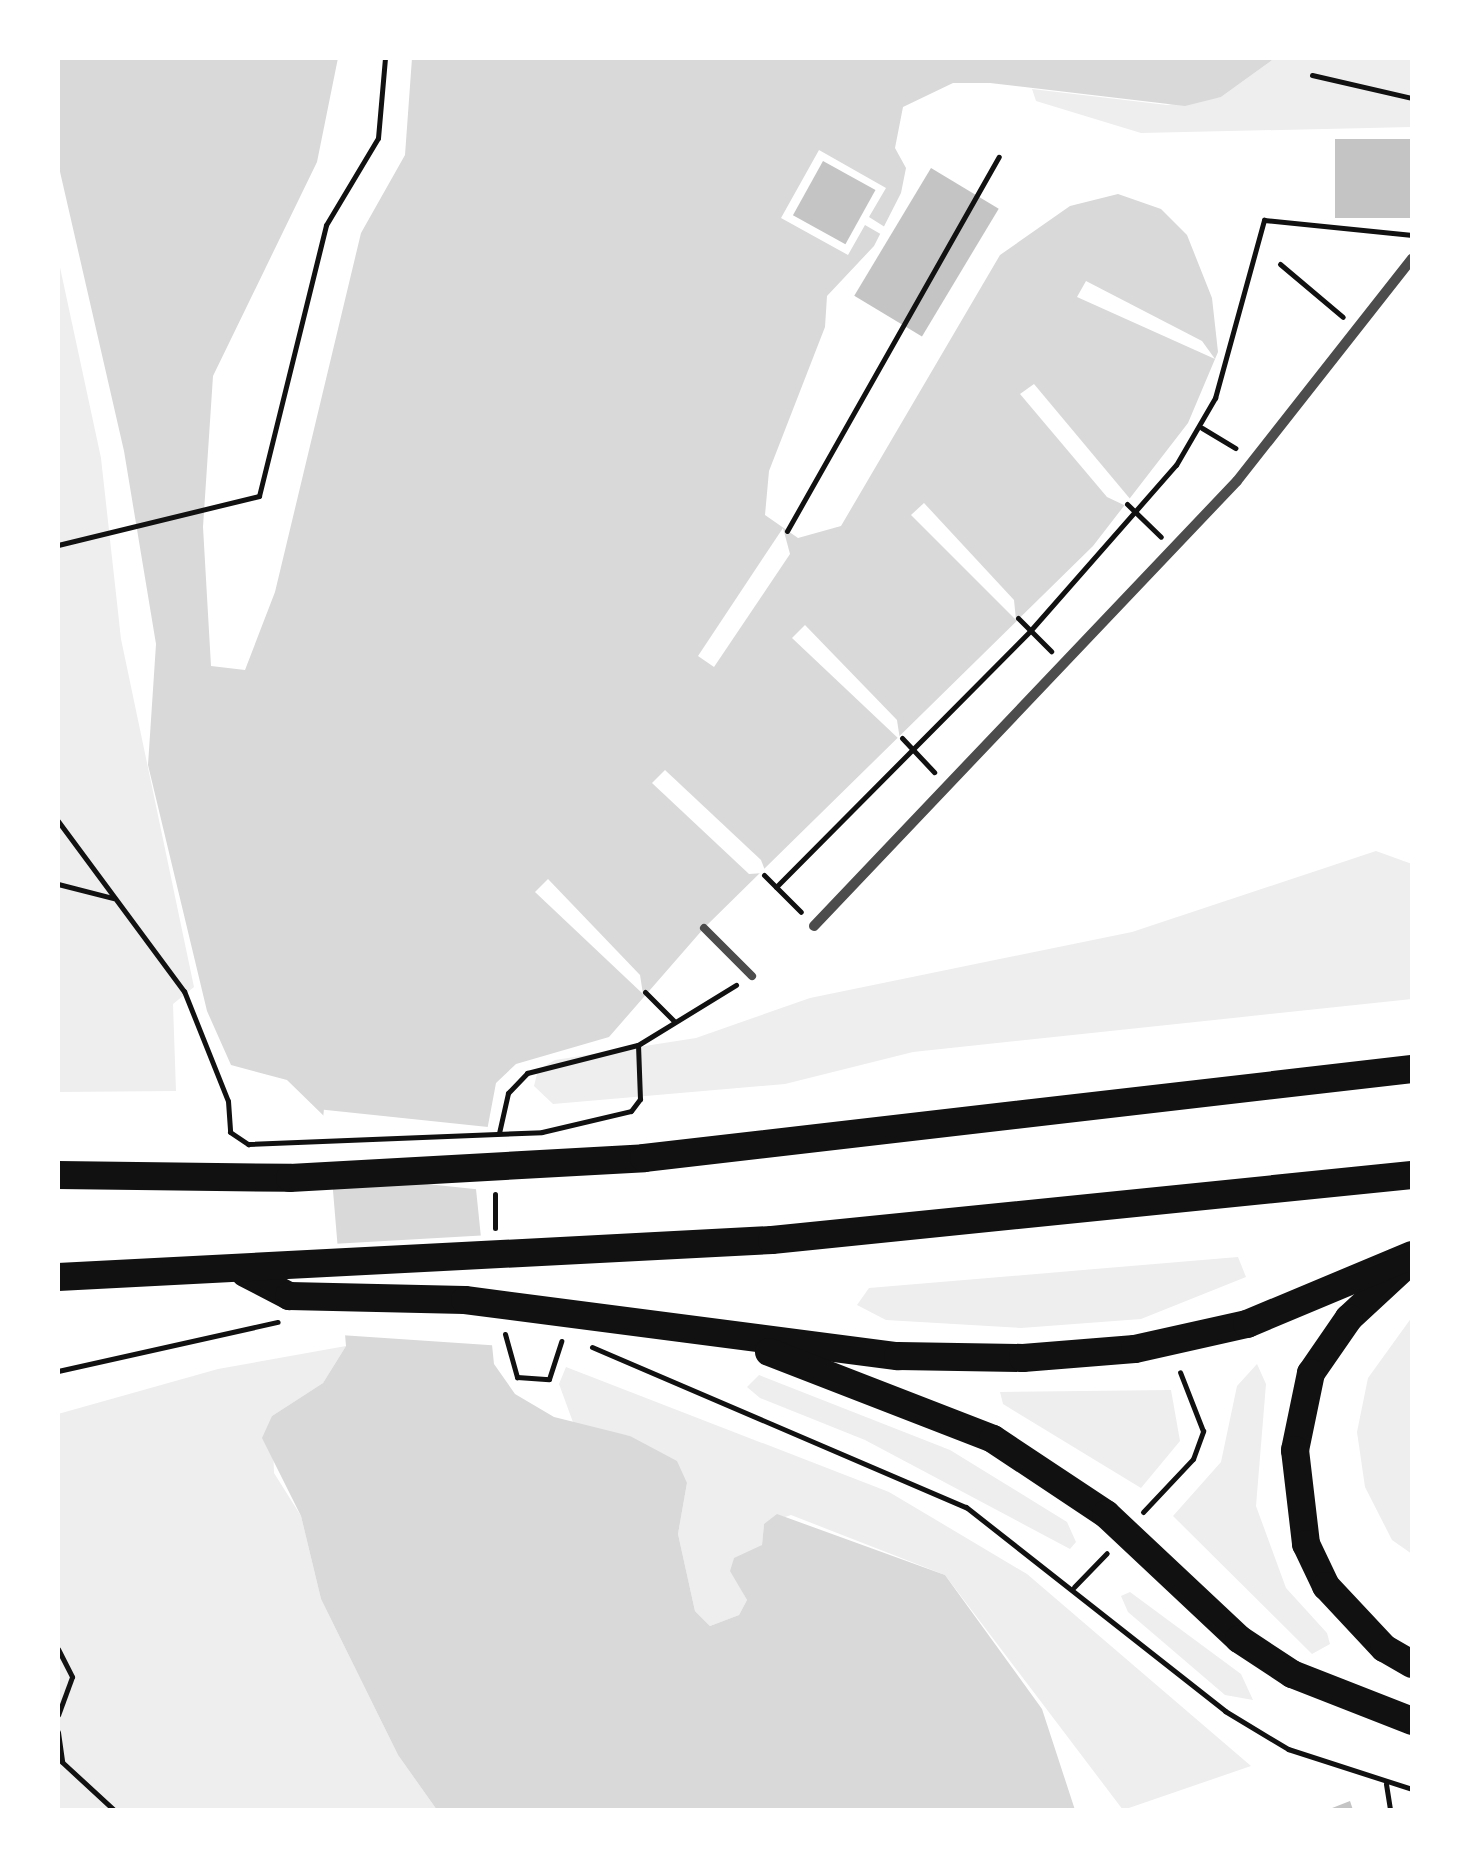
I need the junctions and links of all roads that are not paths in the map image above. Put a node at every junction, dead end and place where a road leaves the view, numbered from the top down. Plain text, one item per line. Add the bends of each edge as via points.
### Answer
1 (1412, 259) edge
2 (814, 926) road end
3 (704, 928) dead end
4 (752, 976) road end
5 (1412, 1069) edge
6 (58, 1175) edge
7 (1412, 1175) edge
8 (1412, 1257) edge
9 (58, 1278) edge
10 (316, 1282) junction
11 (726, 1336) junction
12 (1412, 1664) edge
13 (1412, 1721) edge

1 - 2 street via 1236,482
3 - 4 lane
5 - 6 highway via 544,1164 290,1178
7 - 10 highway via 1053,1218 540,1256
8 - 11 highway via 1247,1324 1134,1349 898,1356
8 - 12 highway via 1349,1318 1311,1373 1295,1450 1306,1544 1326,1586 1384,1648
9 - 10 highway via 242,1272 288,1296
10 - 11 highway
11 - 13 highway via 993,1439 1106,1514 1279,1665

